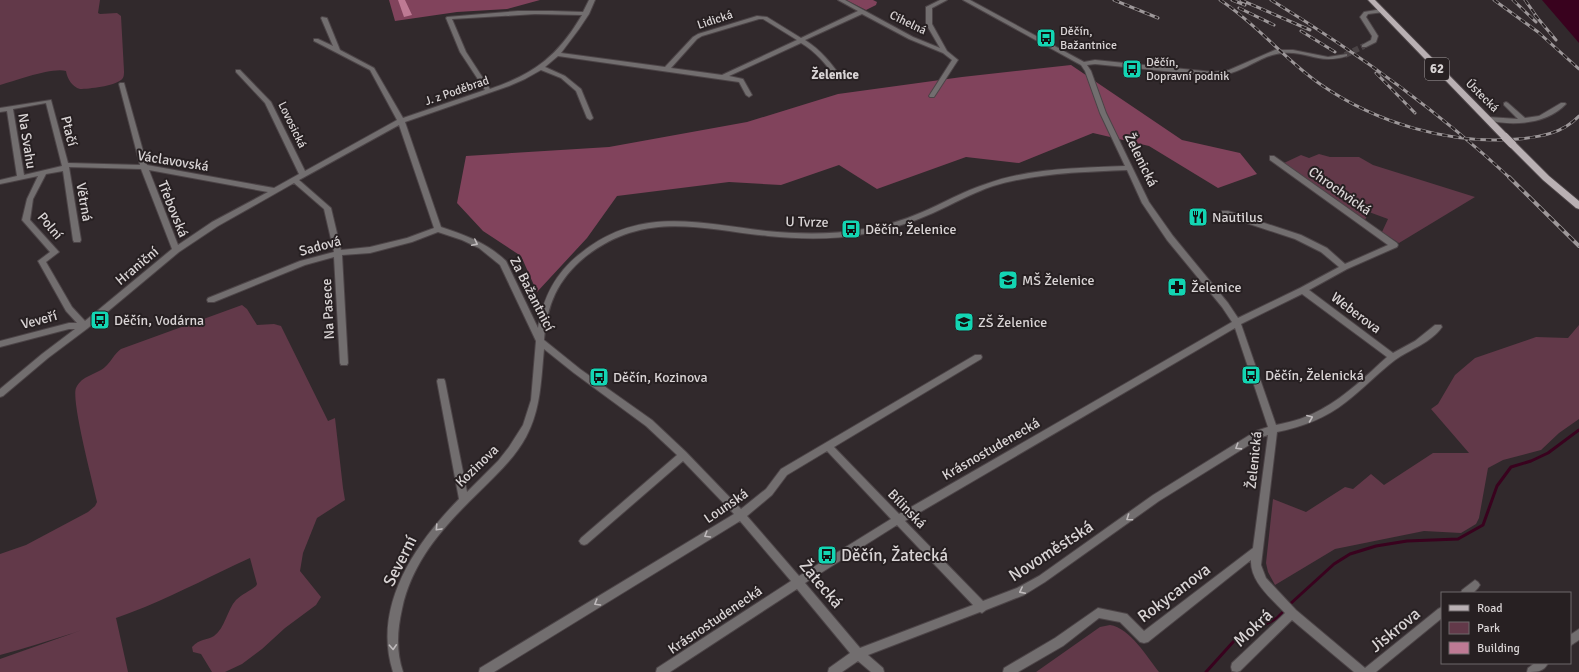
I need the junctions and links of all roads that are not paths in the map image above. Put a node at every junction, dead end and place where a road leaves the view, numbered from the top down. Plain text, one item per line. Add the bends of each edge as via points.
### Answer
1 (592, 0) edge
2 (841, 0) edge
3 (944, 0) edge
4 (1371, 0) edge
5 (970, 1) edge
6 (861, 12) junction
7 (1382, 12) junction
8 (586, 14) junction
9 (324, 18) dead end
10 (316, 40) dead end
11 (801, 40) junction
12 (1364, 46) tunnel mouth
13 (338, 50) junction
14 (945, 52) junction
15 (559, 54) junction
16 (1345, 54) tunnel mouth
17 (1083, 64) junction
18 (542, 68) junction
19 (667, 70) junction
20 (238, 71) dead end
21 (722, 77) junction
22 (839, 78) dead end
23 (122, 84) dead end
24 (489, 92) junction
25 (749, 95) dead end
26 (932, 96) dead end
27 (1506, 104) dead end
28 (1563, 104) dead end
29 (10, 108) junction
30 (0, 110) edge
31 (590, 118) dead end
32 (1488, 119) junction
33 (1523, 120) junction
34 (401, 121) junction
35 (1272, 158) dead end
36 (65, 166) junction
37 (144, 167) junction
38 (1129, 168) junction
39 (43, 173) junction
40 (304, 176) junction
41 (21, 178) junction
42 (295, 180) junction
43 (0, 182) edge
44 (276, 191) junction
45 (1579, 206) edge
46 (1225, 213) dead end
47 (438, 229) junction
48 (77, 240) dead end
49 (1394, 245) joint
50 (176, 250) junction
51 (338, 253) junction
52 (1344, 267) junction
53 (1303, 290) junction
54 (211, 300) dead end
55 (1237, 323) junction
56 (85, 326) junction
57 (1438, 327) dead end
58 (541, 342) junction
59 (0, 344) edge
60 (978, 357) dead end
61 (1393, 357) junction
62 (344, 363) dead end
63 (441, 381) dead end
64 (0, 394) edge
65 (1272, 429) junction
66 (828, 446) junction
67 (683, 455) junction
68 (464, 500) junction
69 (741, 515) junction
70 (898, 520) junction
71 (584, 541) dead end
72 (1257, 550) junction
73 (798, 582) junction
74 (1475, 585) dead end
75 (1467, 592) edge
76 (982, 608) junction
77 (1291, 612) junction
78 (1441, 613) edge
79 (1579, 634) edge
80 (1571, 640) edge
81 (858, 654) junction
82 (1542, 664) edge
83 (1236, 667) dead end
84 (398, 672) edge
85 (484, 672) edge
86 (661, 672) edge
87 (833, 672) edge
88 (879, 672) edge
89 (1008, 672) edge
90 (1362, 672) edge
91 (1368, 672) edge
92 (1532, 672) edge

1 - 8 street, J. z Poděbrad
2 - 6 street, Cihelná
3 - 14 street via 929,7 929,24
4 - 7 main road, Ústecká / 62
5 - 17 street
6 - 11 street
6 - 14 street, Cihelná
7 - 12 street via 1366,13 1363,16 1375,36 1374,41
7 - 32 main road, Ústecká / 62
8 - 15 street, J. z Poděbrad
8 - 24 street via 554,11 449,18 463,52
9 - 13 street
10 - 13 street
11 - 19 street, Lidická via 765,18 759,17 695,38
11 - 21 street
11 - 22 street, Lidická via 825,59
13 - 34 street via 372,69
14 - 26 street via 955,60
15 - 18 street, J. z Poděbrad
15 - 19 street
16 - 17 street via 1331,59 1292,51 1278,52 1230,72 1213,74 1096,62
17 - 38 street, Želenická
18 - 24 street, J. z Poděbrad
18 - 31 street via 563,77 579,90
19 - 21 street
20 - 40 street, Lovosická via 268,102
21 - 25 street via 741,80
23 - 37 street, Třebovská
24 - 34 street, J. z Poděbrad
27 - 33 street
28 - 33 street via 1542,117
29 - 30 street
29 - 36 street, Ptačí via 49,101
29 - 41 street, Na Svahu
32 - 33 street
32 - 45 main road, Ústecká / 62, bridge via 1546,178
34 - 40 street, J. z Poděbrad
34 - 47 street
35 - 49 street, Chrochvická
36 - 37 street, Václavovská
36 - 39 street, Václavovská
36 - 48 street, Větrná
37 - 44 street, Václavovská
37 - 50 street, Třebovská
38 - 55 street, Želenická via 1146,203 1170,238
38 - 58 street, U Tvrze via 1023,177 989,184 913,218 882,228 849,234 808,236 663,222 639,227 587,251 560,278 547,305
39 - 41 street, Václavovská
39 - 56 street, Polní via 30,199 26,220 55,252 42,261 69,309
40 - 42 street, Hraniční
41 - 43 street, Václavovská
42 - 44 street, Hraniční
42 - 51 street via 327,208
44 - 50 street, Hraniční via 215,224
46 - 52 street via 1298,237 1324,250
47 - 51 street, Sadová via 370,250
47 -> 58 street, Za Bažantnicí via 463,236 494,253 503,263
49 - 52 street, Krásnostudenecká
50 - 56 street, Hraniční
51 - 54 street, Sadová via 303,263
51 - 62 street, Na Pasece
52 - 53 street, Krásnostudenecká
53 - 55 street, Krásnostudenecká
53 - 61 street, Weberova
55 - 65 street, Želenická
55 - 70 street, Krásnostudenecká
56 - 59 street, Veveří via 69,326
56 - 64 street, Hraniční
57 - 61 street via 1418,343
58 - 67 street, Za Bažantnicí via 649,423
58 - 68 street, Kozinova via 535,400 530,418 519,440 503,461
60 - 66 street, Lounská
65 -> 61 street via 1294,425 1325,412
63 - 68 street, Kozinova
65 - 72 street, Želenická
65 -> 76 street, Novoměstská via 1259,434 1156,498 1042,579 1020,592
66 - 69 street, Lounská via 784,472 769,492
66 - 70 street, Bílinská
67 - 69 street, Za Bažantnicí
67 - 71 street
68 -> 84 street, Severní via 429,538 405,579 392,631 394,660
69 - 73 street, Žatecká
69 -> 85 street, Lounská
70 - 73 street, Krásnostudenecká
70 - 76 street, Bílinská
72 - 77 street, Želenická via 1256,565 1262,581
72 - 89 street, Rokycanova via 1144,638 1122,618 1098,613 1058,642
73 - 81 street, Žatecká
73 - 86 street, Krásnostudenecká
74 - 75 street
76 - 81 street, Novoměstská
77 - 83 street, Mokrá
77 - 90 street, Želenická
78 - 91 street, Jiskrova
79 - 80 street
81 - 87 street, Novoměstská
81 - 88 street, Žatecká
82 - 92 street

